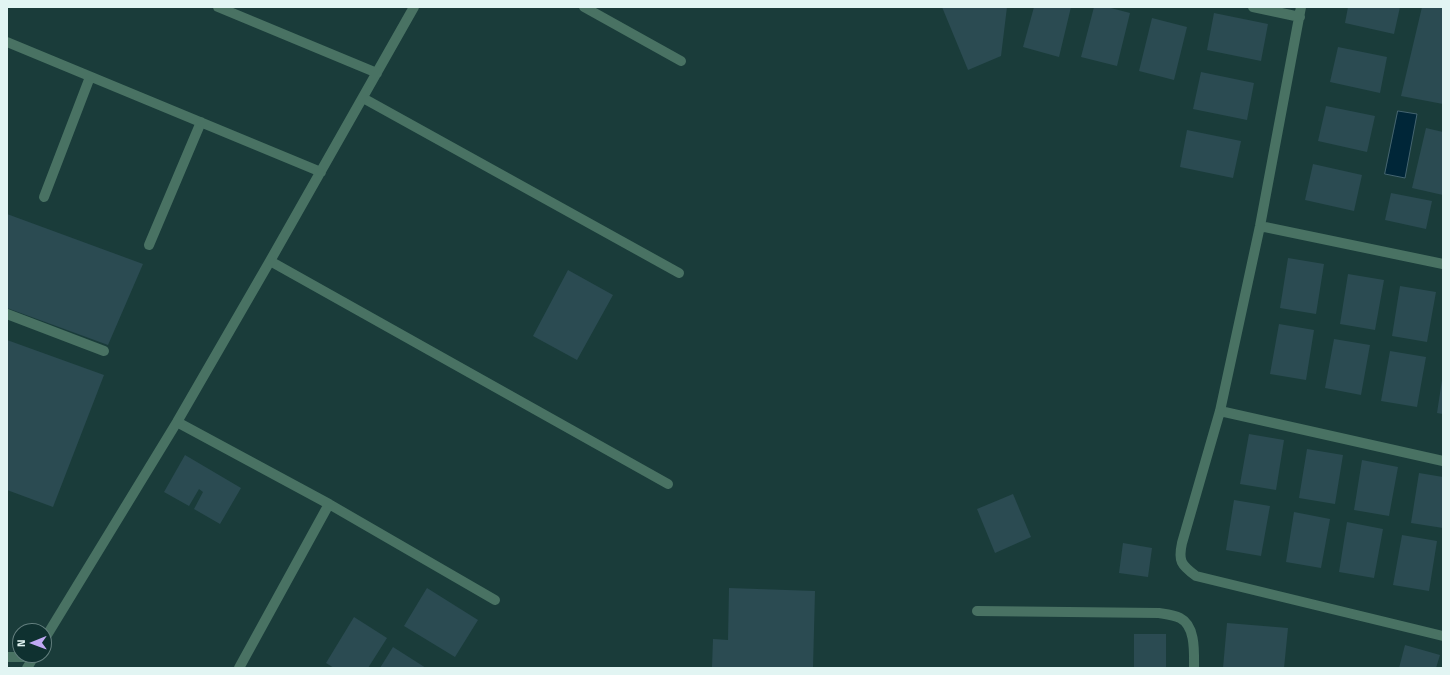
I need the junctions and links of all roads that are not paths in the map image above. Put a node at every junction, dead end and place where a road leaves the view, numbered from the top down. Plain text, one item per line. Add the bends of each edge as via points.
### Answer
1 (218, 7) edge
2 (414, 7) edge
3 (584, 7) edge
4 (1253, 7) edge
5 (1300, 12) edge
6 (7, 42) edge
7 (682, 61) dead end
8 (377, 73) junction
9 (90, 77) junction
10 (363, 98) junction
11 (201, 122) junction
12 (321, 172) junction
13 (44, 197) dead end
14 (1260, 226) junction
15 (149, 246) dead end
16 (270, 261) junction
17 (1443, 264) edge
18 (679, 273) dead end
19 (7, 314) edge
20 (104, 351) dead end
21 (1220, 411) junction
22 (176, 422) junction
23 (1443, 461) edge
24 (668, 484) dead end
25 (329, 504) junction
26 (495, 600) dead end
27 (977, 611) dead end
28 (52, 627) edge
29 (1443, 636) edge
30 (239, 668) edge
31 (1194, 668) edge

1 - 8 street
2 - 8 street
3 - 7 street
4 - 5 street
5 - 14 street
6 - 9 street
8 - 10 street
9 - 11 street
9 - 13 street
10 - 12 street
10 - 18 street
11 - 12 street
11 - 15 street
12 - 16 street
14 - 17 street
14 - 21 street
16 - 22 street
16 - 24 street
19 - 20 street
21 - 23 street
21 - 29 street via 1179,556 1185,568 1196,576
22 - 25 street
22 - 28 street
25 - 26 street
25 - 30 street
27 - 31 street via 1159,613 1181,618 1191,630

